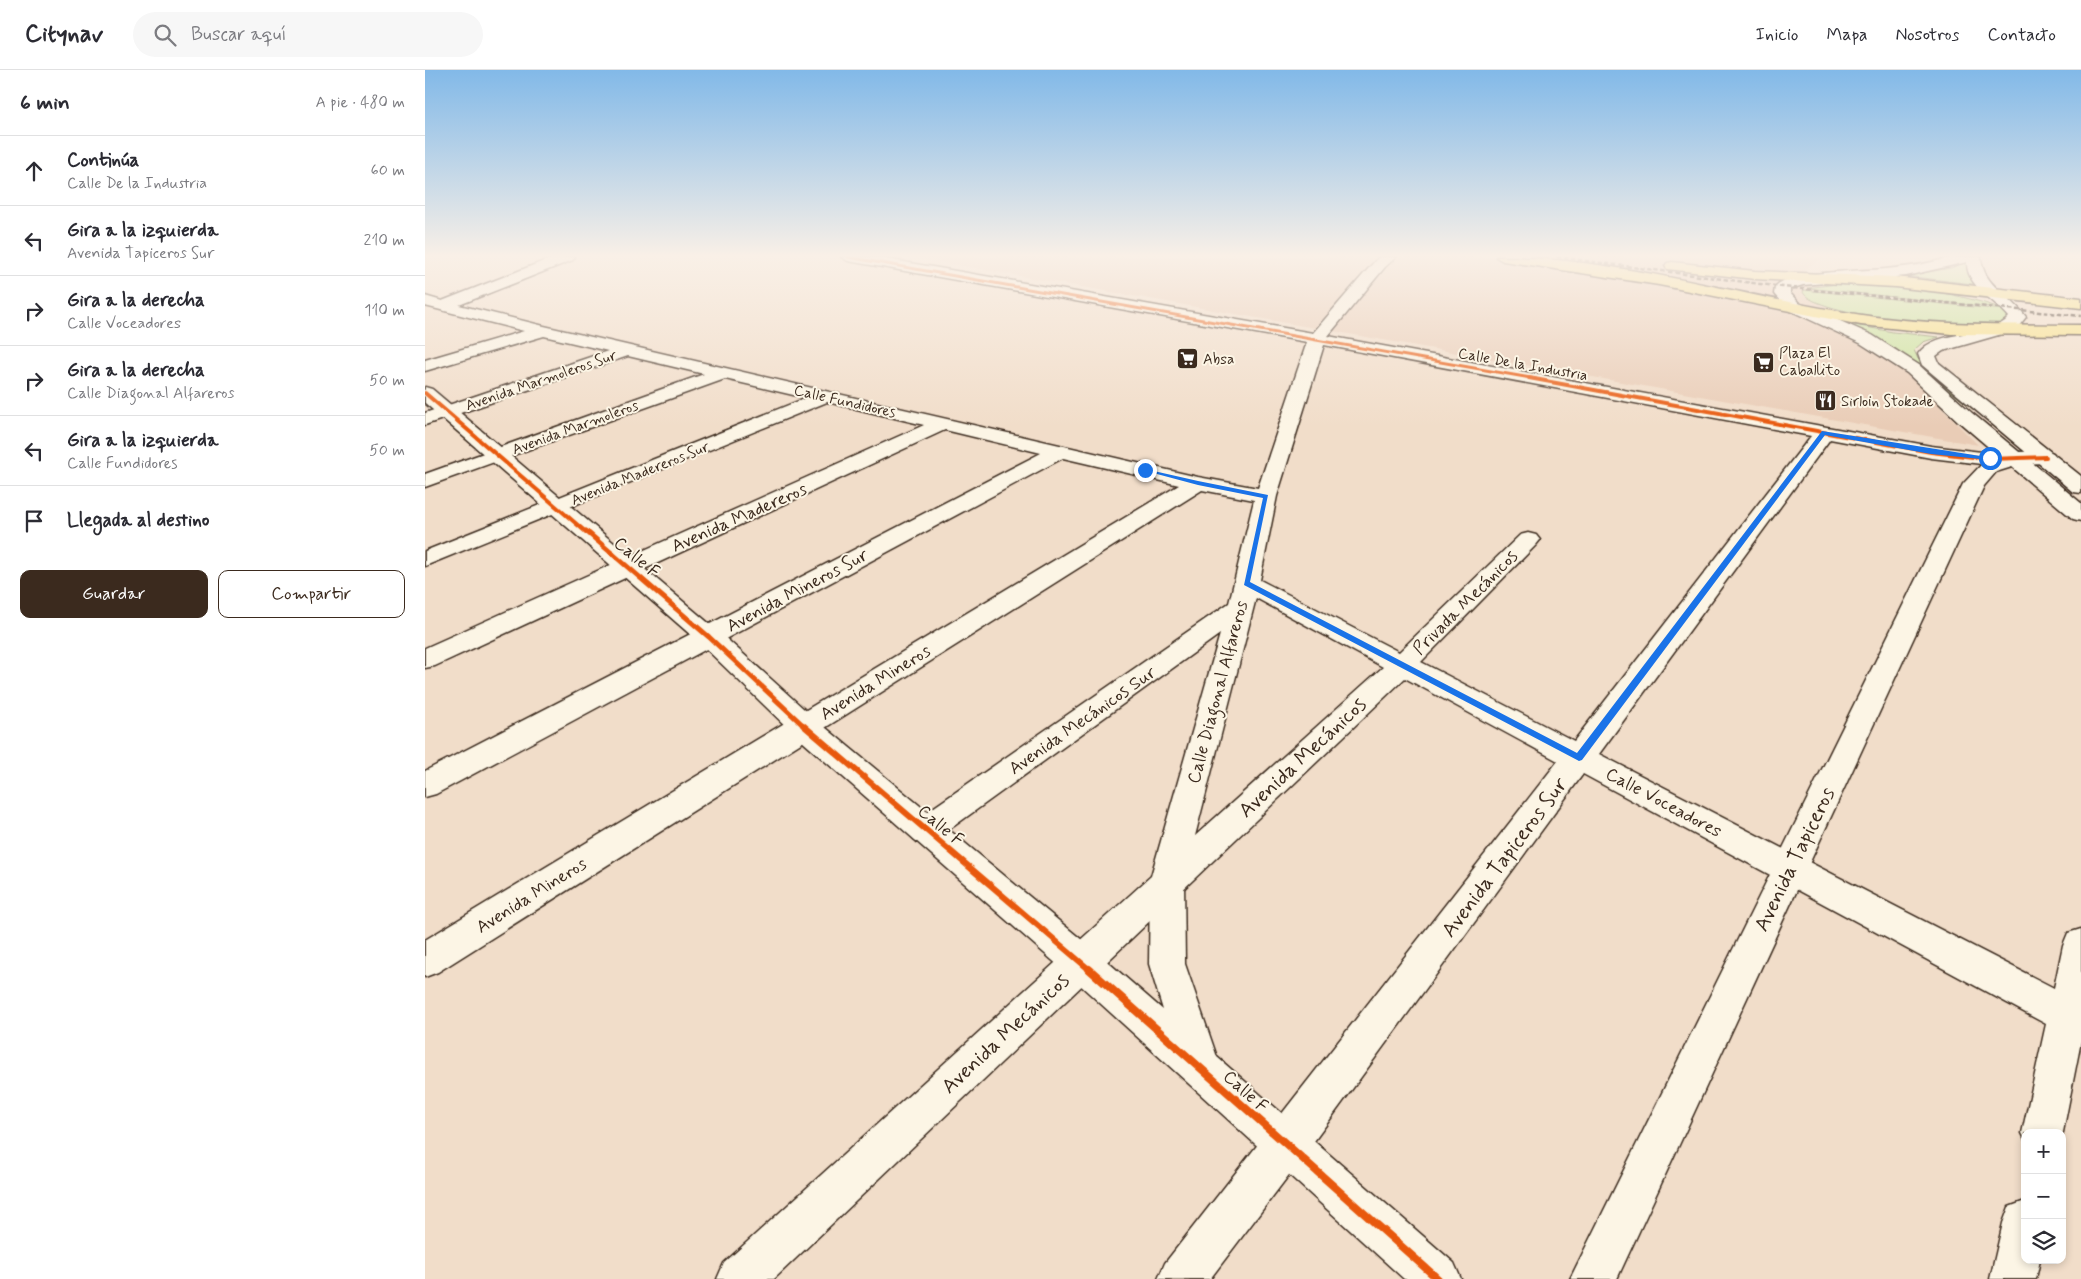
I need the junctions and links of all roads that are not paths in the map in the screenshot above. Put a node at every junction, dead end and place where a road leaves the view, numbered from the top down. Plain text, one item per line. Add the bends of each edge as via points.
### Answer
1 (477, 313) edge
2 (1171, 313) edge
3 (1338, 313) edge
4 (1809, 313) edge
5 (1829, 313) edge
6 (2016, 313) edge
7 (2003, 330) junction
8 (2081, 330) edge
9 (543, 331) junction
10 (1317, 339) junction
11 (629, 350) junction
12 (425, 366) edge
13 (726, 372) junction
14 (827, 396) junction
15 (433, 408) edge
16 (943, 424) junction
17 (1824, 433) junction
18 (1062, 450) junction
19 (499, 455) junction
20 (2031, 458) junction
21 (425, 481) edge
22 (1198, 483) junction
23 (2081, 487) edge
24 (1266, 496) junction
25 (556, 507) junction
26 (2081, 514) edge
27 (1528, 540) dead end
28 (425, 559) edge
29 (628, 568) junction
30 (1242, 596) junction
31 (709, 637) junction
32 (425, 659) edge
33 (1402, 665) junction
34 (804, 726) junction
35 (1579, 758) junction
36 (425, 785) edge
37 (925, 830) junction
38 (1789, 868) junction
39 (1167, 881) junction
40 (2081, 945) edge
41 (425, 960) edge
42 (1081, 962) junction
43 (2074, 1018) edge
44 (1201, 1069) junction
45 (2044, 1129) edge
46 (1286, 1144) junction
47 (2021, 1242) edge
48 (741, 1279) edge
49 (1181, 1279) edge
50 (1437, 1279) edge
51 (1593, 1279) edge
52 (2013, 1279) edge

1 - 9 street, Calle Fundidores
2 - 10 street, Calle De la Industria
3 - 10 street, Calle Diagonal Alfareros
4 - 20 street via 1892,354
5 - 7 main road via 1909,326
6 - 7 street via 2015,323
7 - 8 main road
7 - 20 street via 1955,339 1927,354 1931,365
9 - 11 street, Calle Fundidores
9 - 12 street
10 - 17 street, Calle De la Industria
10 - 24 street, Calle Diagonal Alfareros
11 - 13 street, Calle Fundidores
11 - 15 street, Avenida Marmoleros Sur
13 - 14 street, Calle Fundidores
13 - 19 street, Avenida Marmoleros
14 - 16 street, Calle Fundidores
14 - 25 street, Avenida Madereros Sur
15 - 19 street, Calle F
16 - 18 street, Calle Fundidores
16 - 29 street, Avenida Madereros
17 - 20 street, Calle De la Industria via 1976,458
17 - 35 street, Avenida Tapiceros Sur
18 - 22 street, Calle Fundidores
18 - 31 street, Avenida Mineros Sur
19 - 21 street, Avenida Marmoleros
19 - 25 street, Calle F
20 - 23 street
20 - 26 street
20 - 38 street, Avenida Tapiceros via 1989,468 1974,484
22 - 24 street, Calle Fundidores
22 - 34 street, Avenida Mineros
24 - 30 street, Calle Diagonal Alfareros
25 - 28 street, Avenida Madereros Sur
25 - 29 street, Calle F
27 - 33 street, Privada Mecánicos
29 - 31 street, Calle F
29 - 32 street, Avenida Madereros
30 - 33 street, Calle Voceadores
30 - 37 street, Avenida Mecánicos Sur
30 - 39 street, Calle Diagonal Alfareros
31 - 34 street, Calle F
31 - 36 street, Avenida Mineros Sur
33 - 35 street, Calle Voceadores
33 - 39 street, Avenida Mecánicos
34 - 37 street, Calle F
34 - 41 street, Avenida Mineros
35 - 38 street, Calle Voceadores
35 - 46 street, Avenida Tapiceros Sur
37 - 42 street, Calle F
38 - 43 street, Calle Voceadores
38 - 51 street, Avenida Tapiceros
39 - 42 street, Avenida Mecánicos
39 - 44 street, Calle Diagonal Alfareros via 1167,964
40 - 43 street
42 - 44 street, Calle F
42 - 48 street, Avenida Mecánicos
43 - 45 street
44 - 46 street, Calle F
46 - 49 street, Avenida Tapiceros Sur
46 - 50 street, Calle F
47 - 52 street

